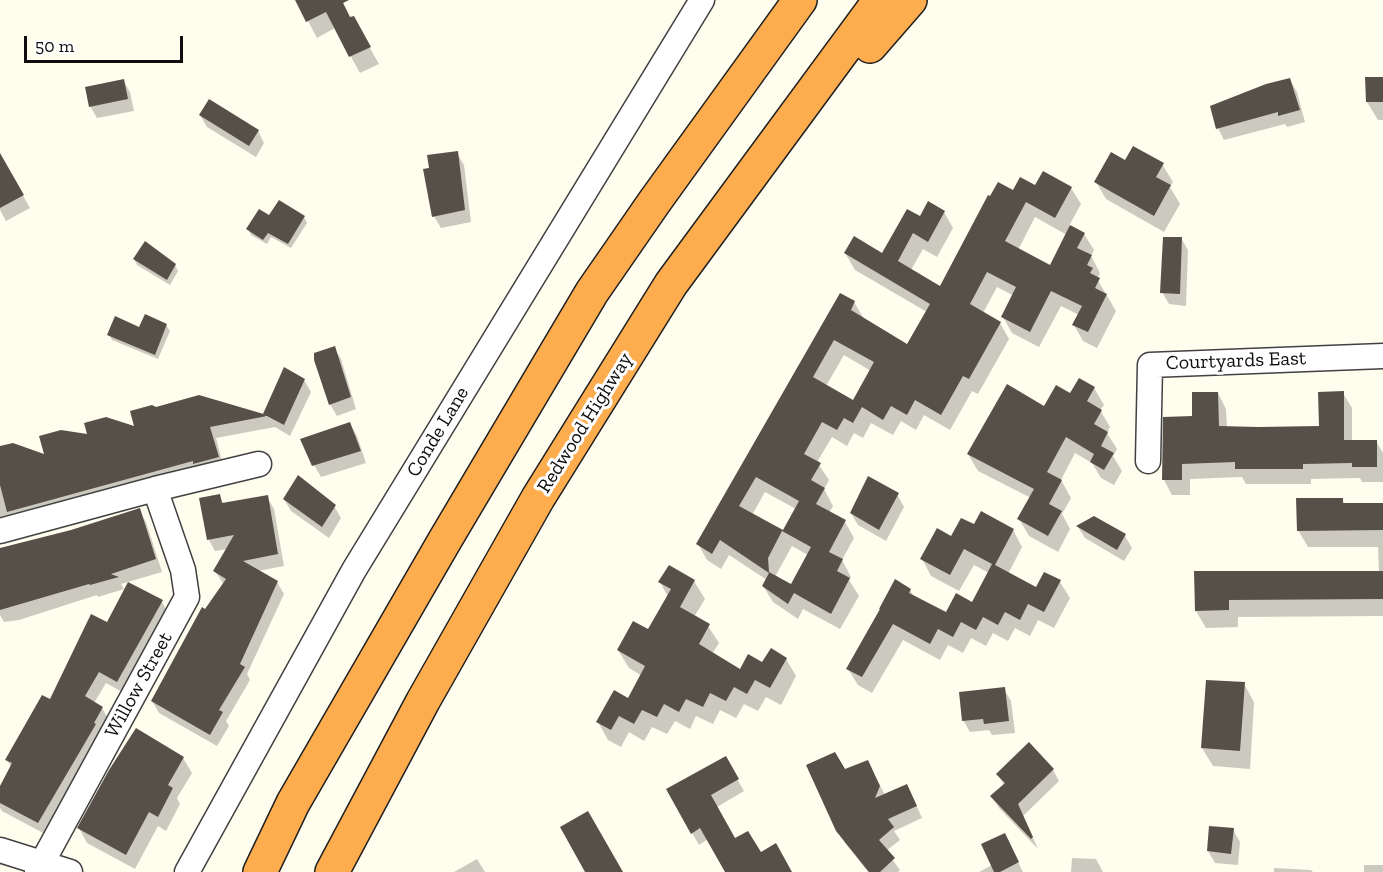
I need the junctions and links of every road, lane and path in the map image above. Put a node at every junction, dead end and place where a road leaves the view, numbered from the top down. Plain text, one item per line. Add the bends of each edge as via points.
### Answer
1 (702, 0) edge
2 (779, 0) edge
3 (800, 0) edge
4 (880, 0) edge
5 (910, 0) edge
6 (655, 201) junction
7 (710, 231) junction
8 (1383, 356) edge
9 (1149, 461) dead end
10 (259, 464) dead end
11 (154, 489) junction
12 (0, 531) edge
13 (0, 850) edge
14 (39, 867) edge
15 (70, 872) edge
16 (187, 872) edge
17 (260, 872) edge
18 (332, 872) edge

1 - 16 street, Conde Lane via 354,570
2 - 6 highway
3 - 6 highway
4 - 7 highway, Redwood Highway
5 - 7 highway
6 - 17 highway via 592,292 457,519 293,803
7 - 18 highway, Redwood Highway via 671,284 538,498
8 - 9 street, Courtyards East via 1150,365
10 - 11 street
11 - 12 street
11 - 14 street, Willow Street via 183,570 187,597
13 - 14 street
14 - 15 street

